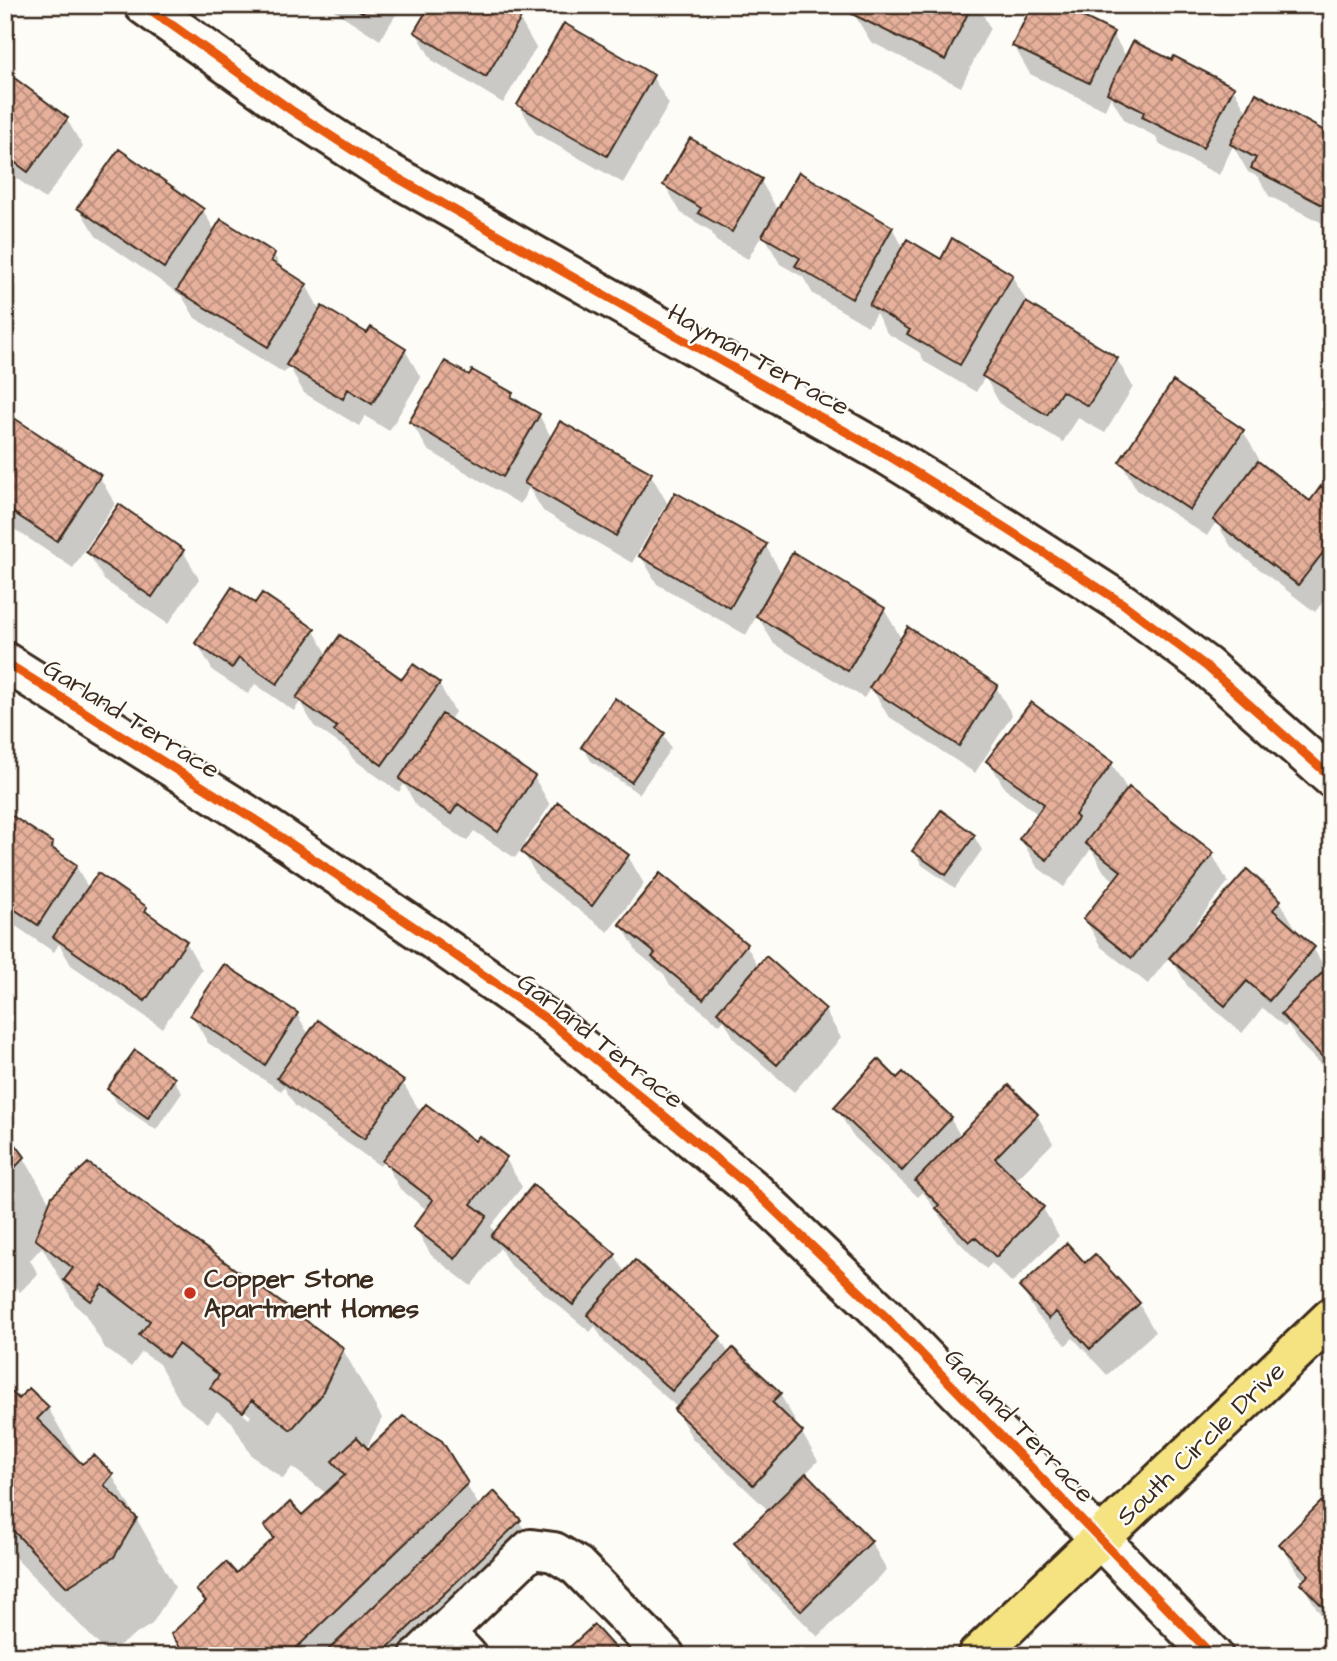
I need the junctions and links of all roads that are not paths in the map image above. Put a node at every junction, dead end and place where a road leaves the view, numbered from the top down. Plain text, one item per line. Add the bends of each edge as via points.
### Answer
1 (144, 5) edge
2 (5, 662) edge
3 (1332, 778) edge
4 (1332, 1317) edge
5 (1100, 1538) junction
6 (444, 1648) edge
7 (666, 1656) edge
8 (977, 1656) edge
9 (1213, 1656) edge

1 - 3 street, Hayman Terrace via 380,168 889,456 1122,603 1206,666
2 - 5 street, Garland Terrace via 254,819 545,1017 750,1187 887,1318
4 - 5 main road, South Circle Drive
5 - 8 main road, South Circle Drive
5 - 9 street, Garland Terrace
6 - 7 street via 531,1549 554,1552 577,1566

